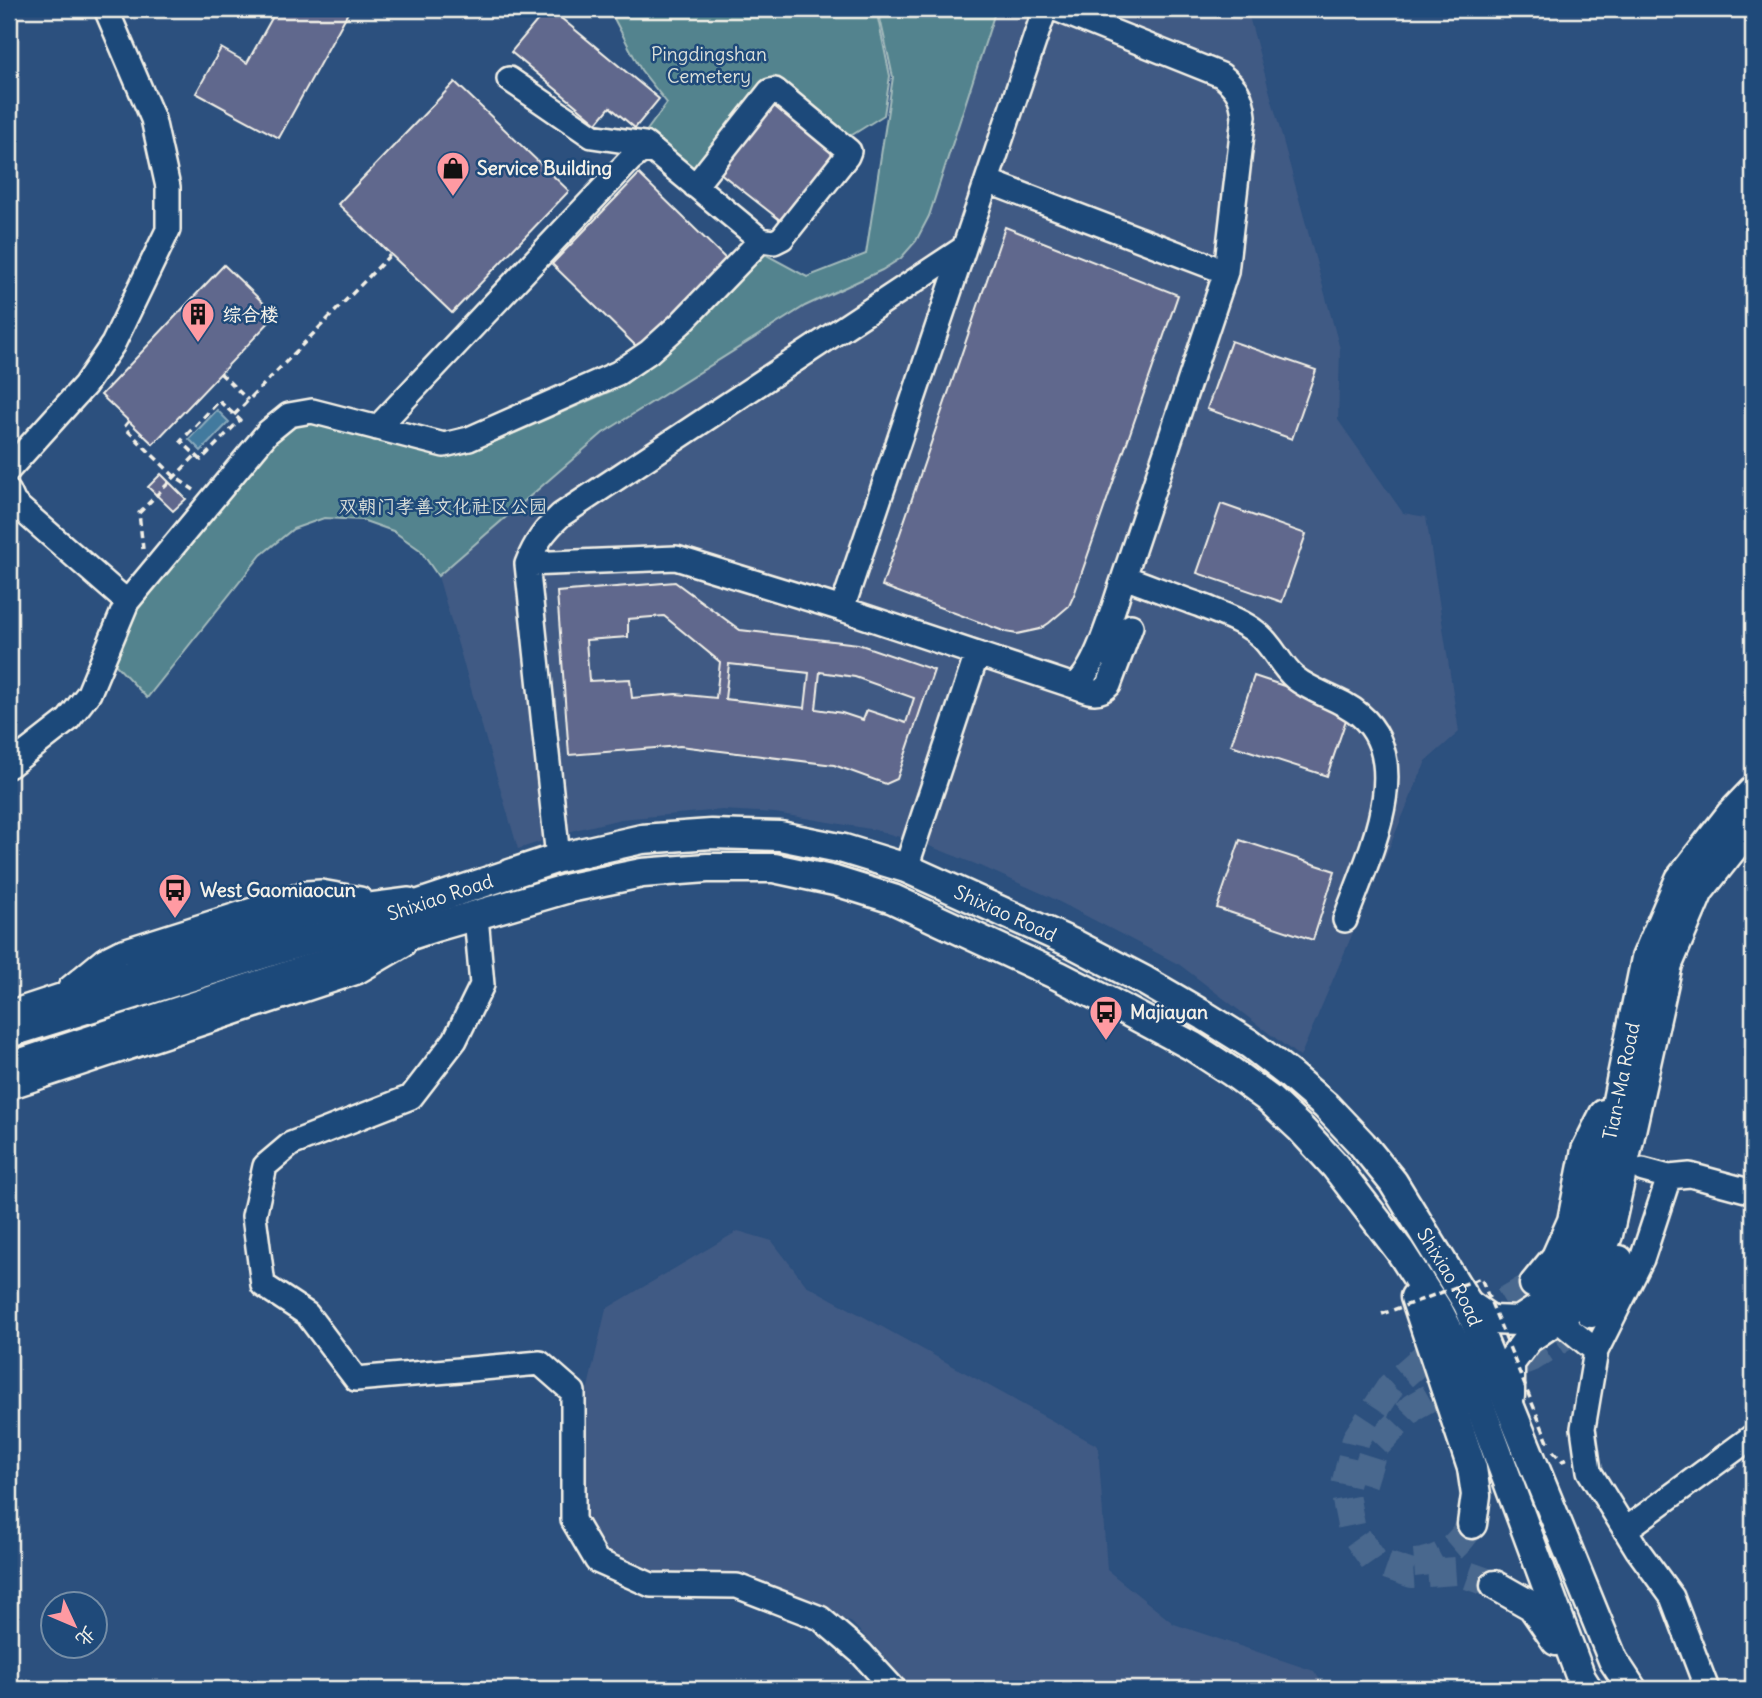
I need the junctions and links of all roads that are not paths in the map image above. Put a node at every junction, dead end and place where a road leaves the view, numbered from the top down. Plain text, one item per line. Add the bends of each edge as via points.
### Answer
1 (106, 9) edge
2 (1045, 9) edge
3 (1056, 9) edge
4 (509, 79) dead end
5 (652, 150) junction
6 (987, 181) junction
7 (695, 186) junction
8 (761, 240) junction
9 (964, 248) junction
10 (1226, 272) junction
11 (377, 428) junction
12 (9, 469) edge
13 (9, 492) edge
14 (527, 564) junction
15 (1124, 577) junction
16 (127, 602) junction
17 (842, 609) junction
18 (1131, 626) dead end
19 (977, 654) junction
20 (1074, 686) junction
21 (9, 766) edge
22 (1753, 791) edge
23 (1753, 824) edge
24 (558, 858) junction
25 (906, 868) junction
26 (440, 897) junction
27 (476, 916) junction
28 (1345, 920) dead end
29 (435, 927) junction
30 (348, 942) junction
31 (9, 1013) edge
32 (9, 1034) edge
33 (9, 1067) edge
34 (1630, 1086) junction
35 (9, 1087) edge
36 (1656, 1173) junction
37 (1753, 1192) edge
38 (1401, 1251) junction
39 (1534, 1284) tunnel mouth
40 (1468, 1304) junction
41 (1591, 1313) tunnel mouth
42 (1557, 1319) junction
43 (1596, 1351) junction
44 (1510, 1403) junction
45 (1753, 1436) edge
46 (1472, 1524) tunnel mouth
47 (1625, 1530) junction
48 (1496, 1585) tunnel mouth
49 (1584, 1684) edge
50 (894, 1689) edge
51 (1632, 1689) edge
52 (1707, 1689) edge

1 - 12 street via 153,119 168,187 168,230 113,344 85,385
2 - 6 street
3 - 10 street via 1220,75 1234,85 1243,100 1244,116
4 - 5 street via 592,136 645,144
5 - 7 street
5 - 11 street via 630,160
6 - 9 street
6 - 10 street
7 - 8 street
7 - 8 street via 770,91 775,90 846,147 848,156 782,238
8 - 11 street via 681,323 618,373 468,439 444,445
9 - 14 street via 561,515 544,531
9 - 17 street
10 - 15 street
11 - 16 street via 312,411 289,415 268,432
13 - 16 street via 15,503
14 - 17 street via 677,558
14 - 24 street
15 - 20 street via 1092,663
15 - 28 street via 1243,624 1266,641 1293,677 1341,701 1376,733 1385,755 1383,811
16 - 21 street via 89,694 68,720
17 - 19 street
18 - 20 street via 1110,685 1096,694
19 - 20 street
19 - 25 street
22 - 34 main road, Tian-Ma Road via 1680,879 1646,958
23 - 34 main road, Tian-Ma Road via 1699,891 1668,964
24 - 25 main road, Shixiao Road via 642,839 711,834 780,836
24 - 26 main road, Shixiao Road
25 - 40 main road, Shixiao Road via 1145,981 1250,1044 1290,1074 1326,1106 1393,1182
26 - 30 main road, Shixiao Road
26 - 31 street via 315,912
27 - 29 main road, Shixiao Road
27 - 38 main road, Shixiao Road via 630,875 707,868 774,867 892,899 1114,1004 1232,1072 1301,1129
27 - 50 street via 482,985 455,1040 411,1097 291,1144 265,1166 254,1216 263,1284 307,1314 356,1379 540,1363 573,1391 573,1520 597,1561 651,1586 737,1586 820,1618
29 - 30 main road, Shixiao Road
29 - 35 street via 357,972
30 - 32 main road, Shixiao Road
30 - 33 main road, Shixiao Road
34 - 36 main road
34 - 39 main road via 1586,1150 1572,1221 1556,1257
34 - 40 main road, Tian-Ma Road via 1591,1228 1574,1268 1551,1300 1518,1321 1491,1320
34 - 42 main road, Tian-Ma Road via 1608,1235 1591,1278
36 - 37 street via 1690,1175
36 - 41 main road via 1607,1289
36 - 43 street via 1642,1259
38 - 46 main road via 1472,1468 1476,1495
38 - 49 main road, Shixiao Road via 1461,1355
40 - 44 main road, Shixiao Road
42 - 43 street
42 - 44 main road, Tian-Ma Road via 1528,1339 1510,1363
43 - 47 street via 1583,1428 1590,1471
44 - 51 main road, Shixiao Road via 1613,1660
45 - 47 street
47 - 52 street via 1672,1597
48 - 49 main road via 1532,1606

